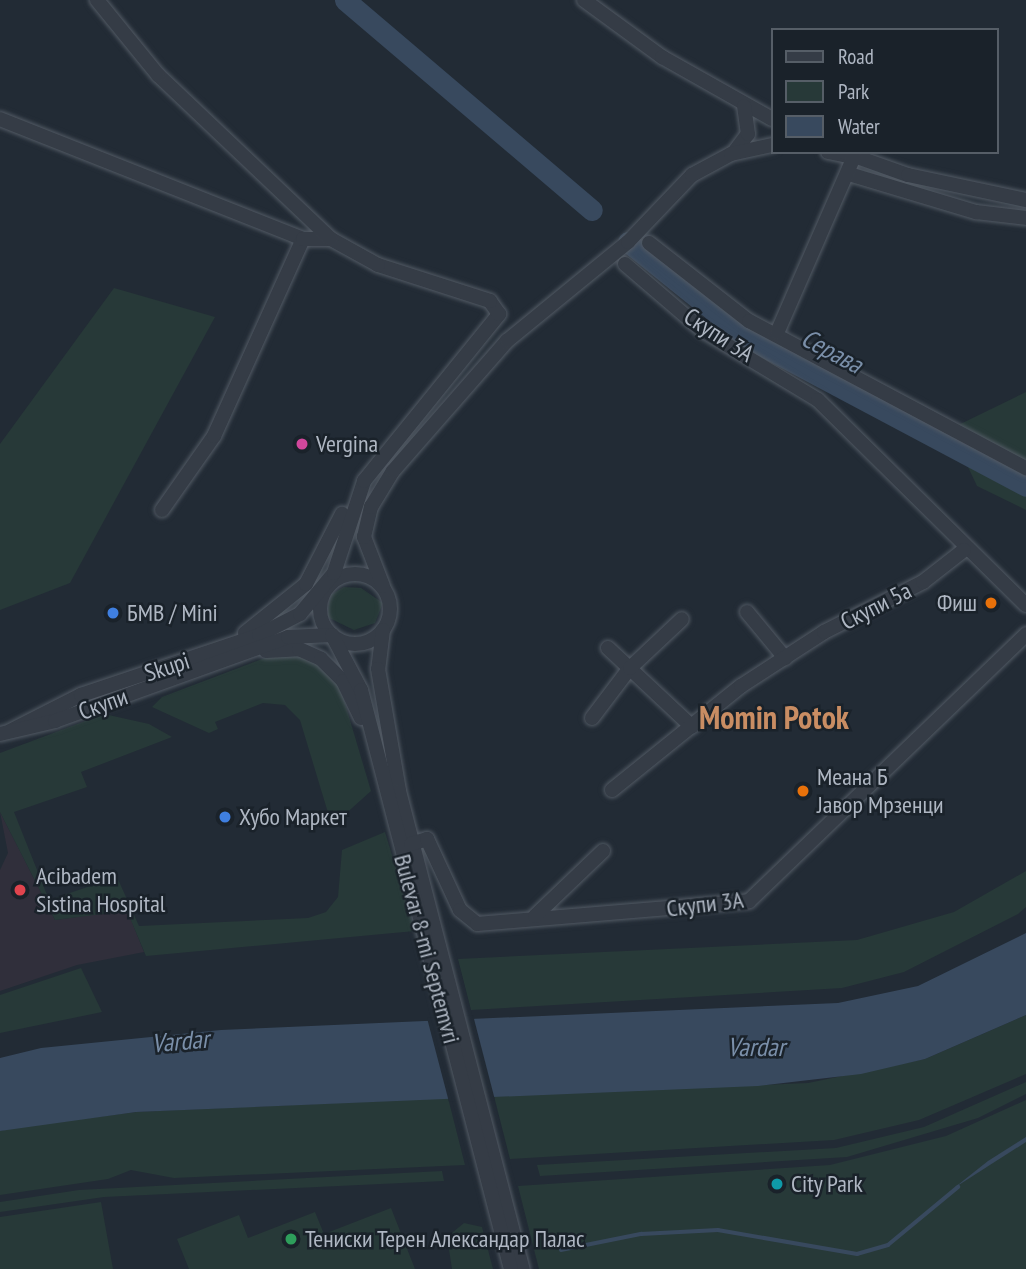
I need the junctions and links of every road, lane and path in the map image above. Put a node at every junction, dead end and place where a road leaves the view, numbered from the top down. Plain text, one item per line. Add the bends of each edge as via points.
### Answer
1 (97, 0) edge
2 (584, 0) edge
3 (744, 106) junction
4 (0, 119) edge
5 (771, 119) edge
6 (771, 145) edge
7 (731, 154) junction
8 (849, 155) edge
9 (849, 174) junction
10 (1026, 200) edge
11 (1026, 218) edge
12 (303, 239) junction
13 (331, 239) junction
14 (649, 243) dead end
15 (625, 264) dead end
16 (777, 333) junction
17 (1026, 468) edge
18 (364, 481) junction
19 (162, 510) dead end
20 (964, 550) junction
21 (383, 586) junction
22 (327, 587) junction
23 (1026, 605) edge
24 (747, 612) dead end
25 (682, 619) dead end
26 (383, 630) junction
27 (1026, 634) edge
28 (332, 635) junction
29 (608, 648) dead end
30 (233, 656) junction
31 (197, 657) junction
32 (785, 658) junction
33 (631, 668) junction
34 (592, 718) dead end
35 (692, 727) junction
36 (5, 733) edge
37 (373, 745) junction
38 (612, 790) dead end
39 (411, 844) junction
40 (603, 850) dead end
41 (535, 916) junction
42 (430, 937) junction
43 (494, 1180) junction
44 (511, 1269) edge
45 (523, 1269) edge

1 - 13 street via 158,75
2 - 3 street via 640,42
3 - 5 street
3 - 7 street via 747,139
4 - 12 street
6 - 7 street
7 - 21 street via 679,185 644,226 537,312 378,494 364,537
8 - 9 street
8 - 10 street
9 - 11 street via 976,212
9 - 16 street
12 - 13 street
12 - 19 street via 214,436
13 - 18 street via 378,265 490,301 499,314
14 - 16 street via 722,305
15 - 20 street, Скупи 3А via 702,330 818,401
16 - 17 street
18 - 22 street
18 - 31 street via 296,595 264,622
20 - 23 street, Скупи 3А
20 - 32 street, Скупи 5а via 923,582
21 - 22 street via 355,575
21 - 26 street via 391,608
22 - 28 street via 319,615
22 - 31 street, Skupi via 289,622
24 - 32 street
25 - 33 street
26 - 28 street via 359,642
26 - 39 street, Bulevar 8-mi Septemvri via 378,669
27 - 41 street, Скупи 3А via 749,901
28 - 30 street via 299,634
28 - 37 street, Bulevar 8-mi Septemvri via 354,670
29 - 33 street
30 - 36 street, Скупи
30 - 37 street via 291,648 317,656 343,681
31 - 36 street, Skupi via 81,695
32 - 35 street, Скупи 5а
33 - 34 street
33 - 35 street
35 - 38 street, Скупи 5а
37 - 42 street, Bulevar 8-mi Septemvri
39 - 41 street, Скупи 3А via 427,839 467,918 477,924
39 - 42 street, Bulevar 8-mi Septemvri
40 - 41 street
42 - 43 street, Bulevar 8-mi Septemvri
43 - 44 street, Bulevar 8-mi Septemvri
43 - 45 street, Bulevar 8-mi Septemvri

